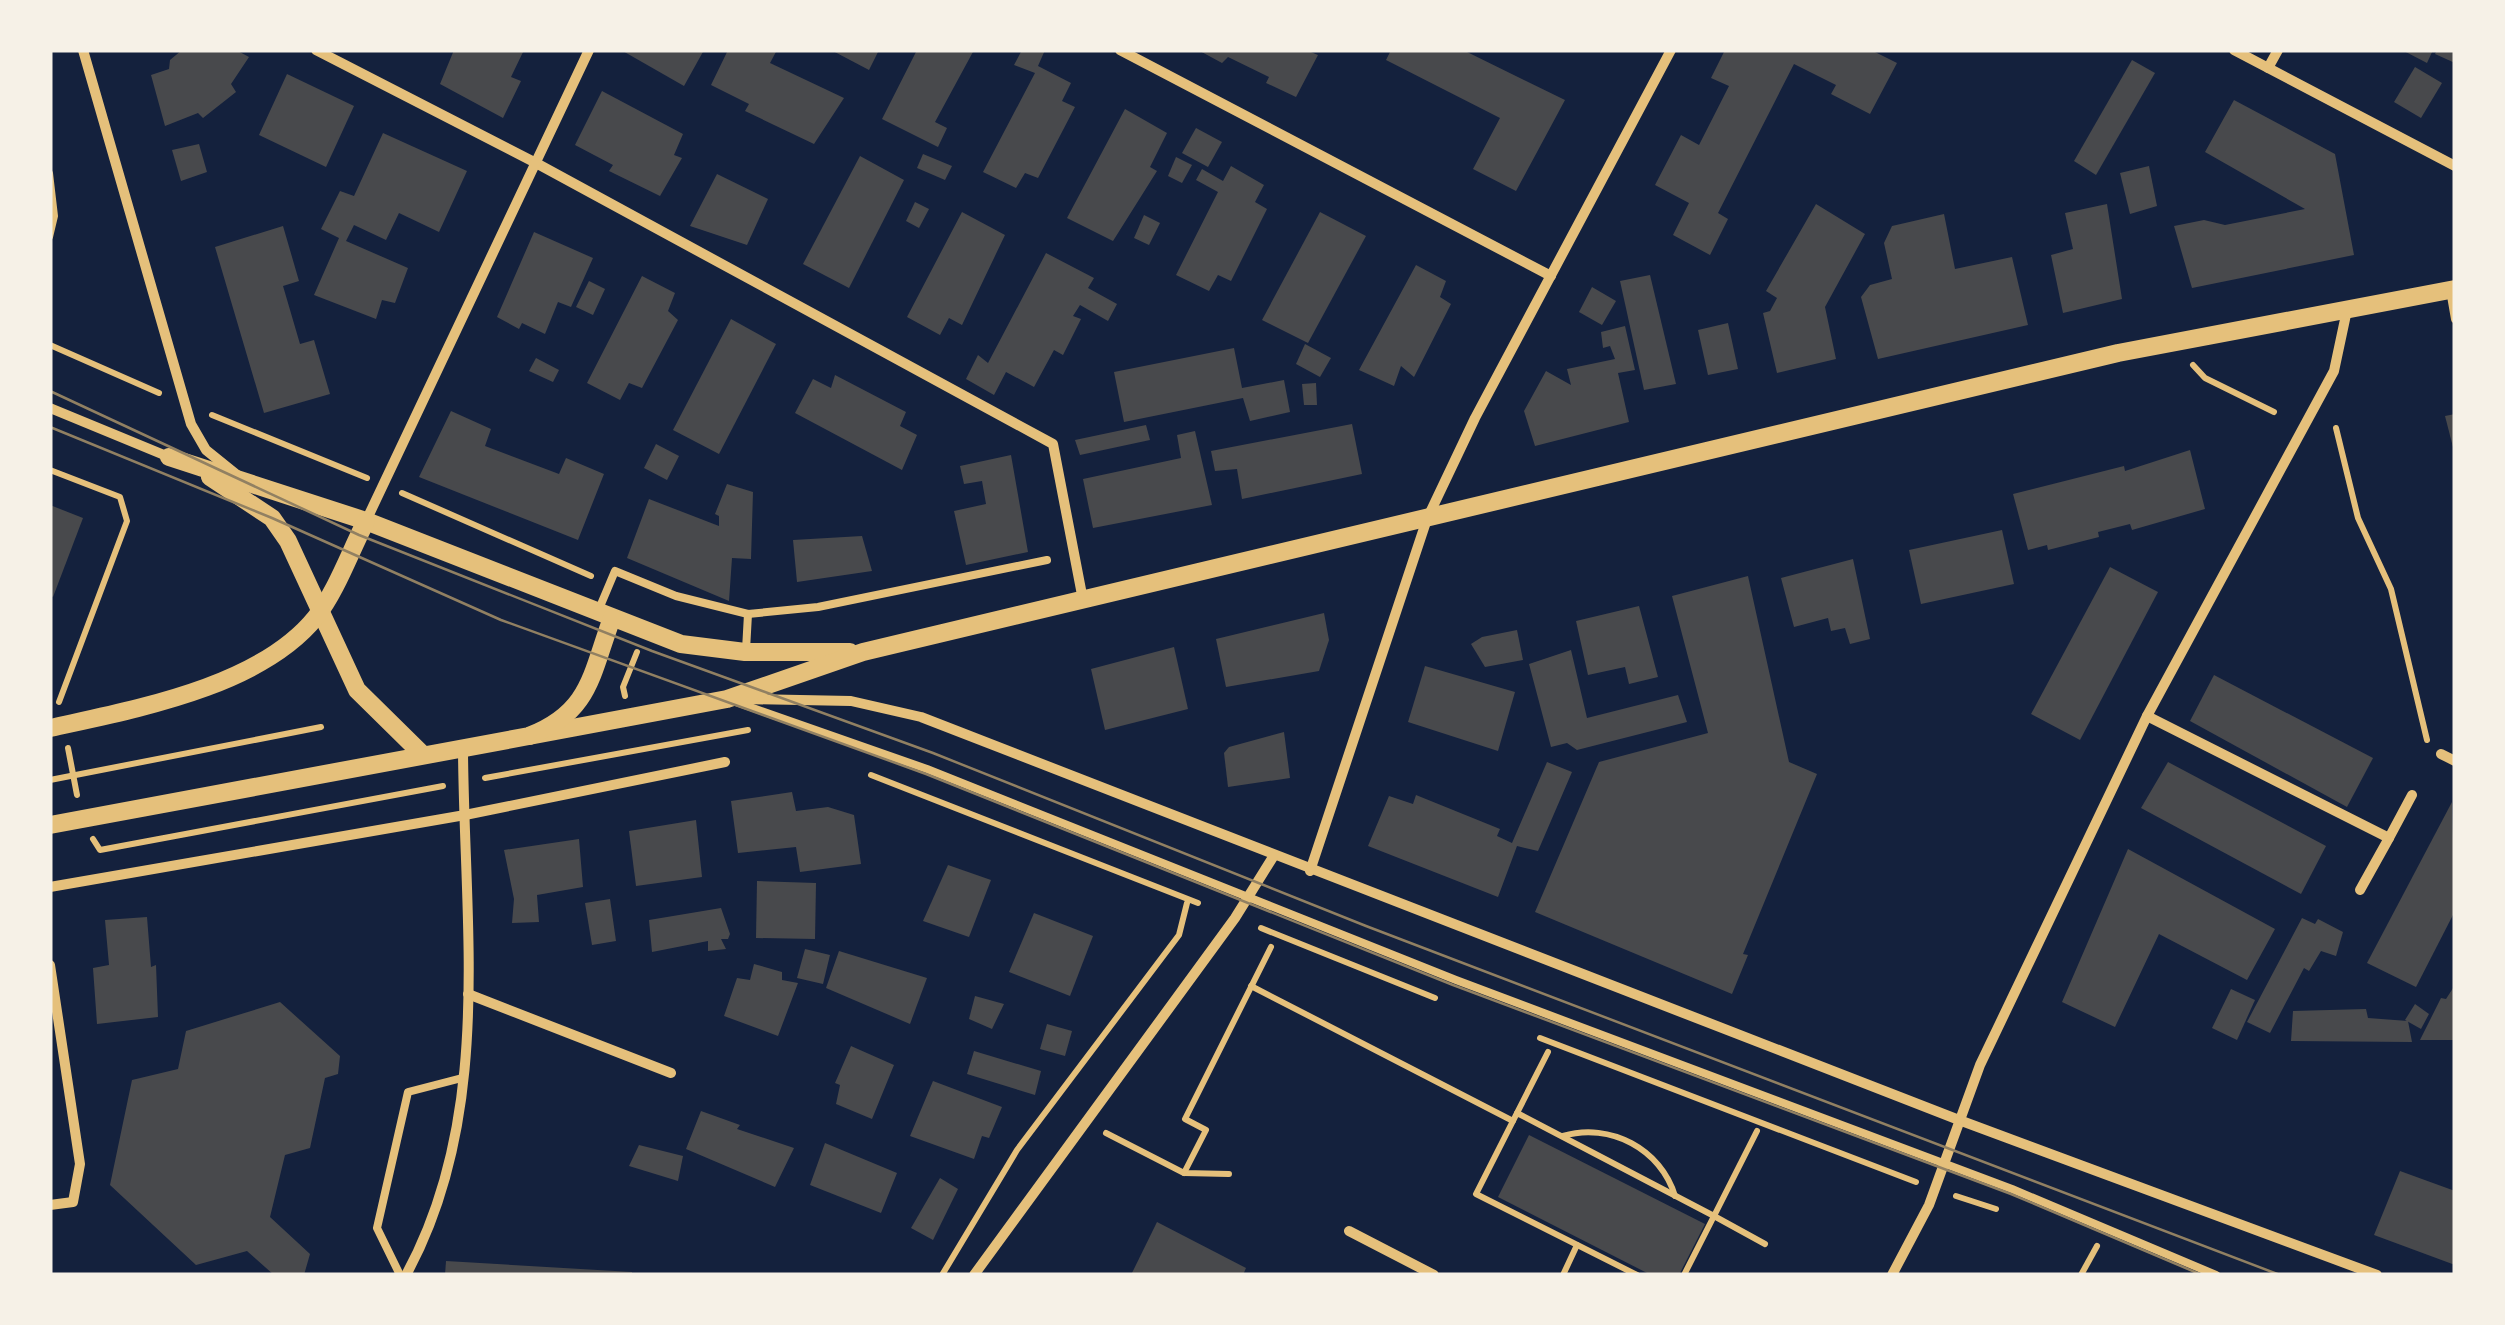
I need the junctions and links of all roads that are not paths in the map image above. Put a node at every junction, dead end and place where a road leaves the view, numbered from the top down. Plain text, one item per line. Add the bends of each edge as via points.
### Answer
1 (84, 50) edge
2 (316, 50) edge
3 (588, 50) edge
4 (1120, 50) edge
5 (1671, 50) edge
6 (2234, 50) edge
7 (2278, 50) edge
8 (2268, 68) junction
9 (536, 163) junction
10 (2455, 166) edge
11 (1551, 276) junction
12 (2453, 289) edge
13 (2347, 309) junction
14 (2455, 320) edge
15 (50, 408) edge
16 (169, 456) junction
17 (242, 478) junction
18 (1428, 518) junction
19 (366, 522) junction
20 (1048, 560) dead end
21 (1082, 600) junction
22 (319, 614) junction
23 (748, 614) junction
24 (605, 615) junction
25 (746, 652) junction
26 (864, 652) junction
27 (727, 699) junction
28 (2147, 716) junction
29 (57, 727) edge
30 (530, 736) junction
31 (464, 750) junction
32 (422, 754) junction
33 (2442, 754) road end
34 (2455, 761) edge
35 (725, 762) dead end
36 (2412, 795) dead end
37 (465, 815) junction
38 (50, 824) edge
39 (2388, 838) junction
40 (1273, 857) junction
41 (1310, 871) junction
42 (50, 887) edge
43 (2360, 890) dead end
44 (1248, 898) junction
45 (50, 964) edge
46 (468, 994) junction
47 (671, 1073) dead end
48 (462, 1078) junction
49 (1959, 1120) junction
50 (1943, 1164) junction
51 (50, 1204) edge
52 (1349, 1231) dead end
53 (2370, 1274) edge
54 (403, 1275) edge
55 (974, 1275) edge
56 (1434, 1275) edge
57 (1892, 1275) edge
58 (2216, 1275) edge

1 - 17 street via 196,436
2 - 9 street
3 - 9 street
4 - 11 street
5 - 11 street
6 - 8 street
7 - 8 street
8 - 10 street
9 - 19 street
9 - 21 street via 1053,444
11 - 18 street
12 - 13 street
12 - 14 lane
13 - 18 street via 2118,353
13 - 28 street via 2334,372
15 - 16 street
16 - 17 street
16 - 22 street via 264,509 288,541
17 - 19 street
18 - 21 street
18 - 41 street
19 - 22 street
19 - 24 street
20 - 23 lane via 818,607
21 - 26 street
22 - 29 street via 282,650 239,675
22 - 32 street via 357,690
23 - 24 lane via 676,596 616,571
23 - 25 lane
24 - 25 street via 681,644
24 - 30 street via 580,702 555,726
25 - 26 street
26 - 27 street
27 - 30 street
27 - 40 street via 836,700 900,710
27 - 44 lane via 928,769
28 - 39 street
28 - 49 street
30 - 31 street
31 - 32 street
31 - 37 street
32 - 38 street
33 - 34 street
35 - 37 street
36 - 39 street
37 - 42 street
37 - 46 street
39 - 43 street
40 - 41 street
40 - 44 street
41 - 49 street
44 - 50 lane
44 - 55 street
45 - 51 street via 80,1164 72,1202
46 - 47 street
46 - 48 street
48 - 54 street via 438,1206
48 - 54 lane via 408,1092 378,1228
49 - 50 street
49 - 53 street
50 - 57 street
50 - 58 lane
52 - 56 street

